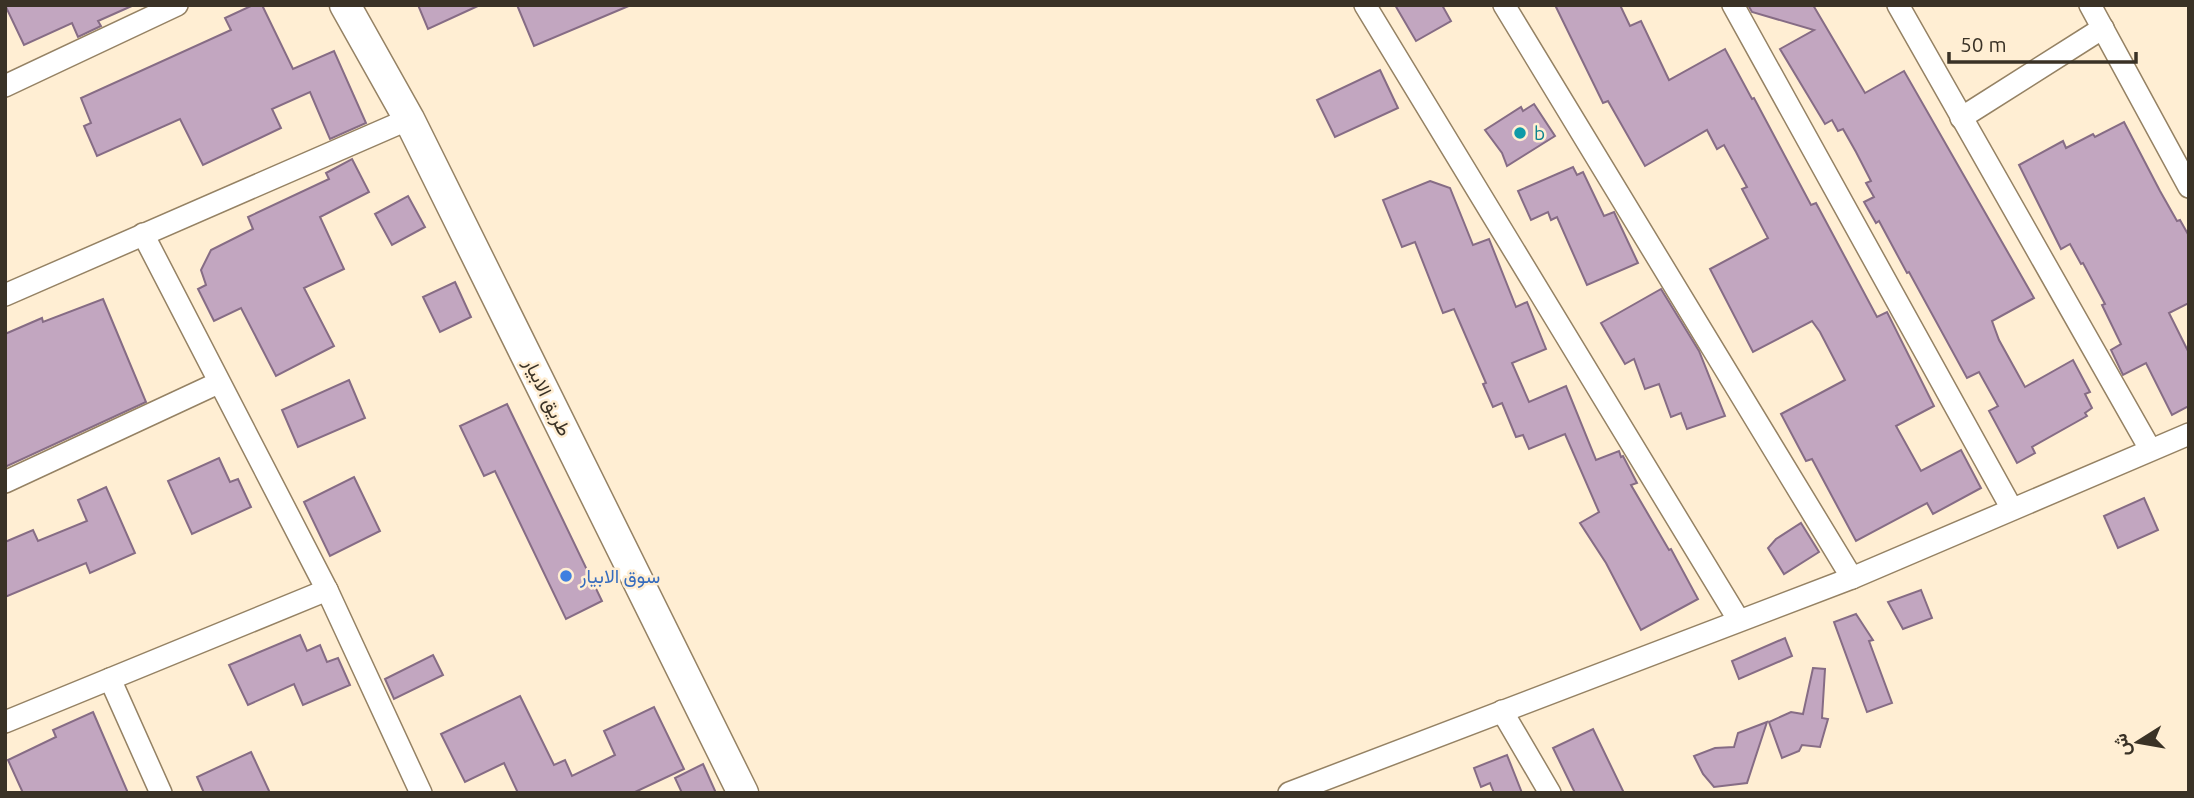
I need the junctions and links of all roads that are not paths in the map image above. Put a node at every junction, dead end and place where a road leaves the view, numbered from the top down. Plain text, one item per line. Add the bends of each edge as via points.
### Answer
1 (177, 5) edge
2 (345, 5) edge
3 (1365, 5) edge
4 (1504, 5) edge
5 (1733, 5) edge
6 (1899, 5) edge
7 (2090, 5) edge
8 (2103, 28) junction
9 (5, 86) edge
10 (1961, 118) junction
11 (409, 119) junction
12 (2189, 187) edge
13 (143, 234) junction
14 (5, 295) edge
15 (218, 383) junction
16 (2189, 434) edge
17 (2150, 450) junction
18 (5, 482) edge
19 (2012, 509) junction
20 (1852, 578) junction
21 (327, 590) junction
22 (1738, 620) junction
23 (110, 679) junction
24 (1502, 710) junction
25 (5, 722) edge
26 (161, 793) edge
27 (421, 793) edge
28 (743, 793) edge
29 (1289, 793) edge
30 (1550, 793) edge

1 - 9 street
2 - 11 main road, طريق الابيار
3 - 22 street
4 - 20 street
5 - 19 street
6 - 10 street
7 - 8 street
8 - 10 street
8 - 12 street
10 - 17 street
11 - 13 street
11 - 28 main road, طريق الابيار
13 - 14 street
13 - 15 street
15 - 18 street
15 - 21 street
16 - 17 street
17 - 19 street
19 - 20 street
20 - 22 street
21 - 23 street
21 - 27 street
22 - 24 street
23 - 25 street
23 - 26 street
24 - 29 street
24 - 30 street

